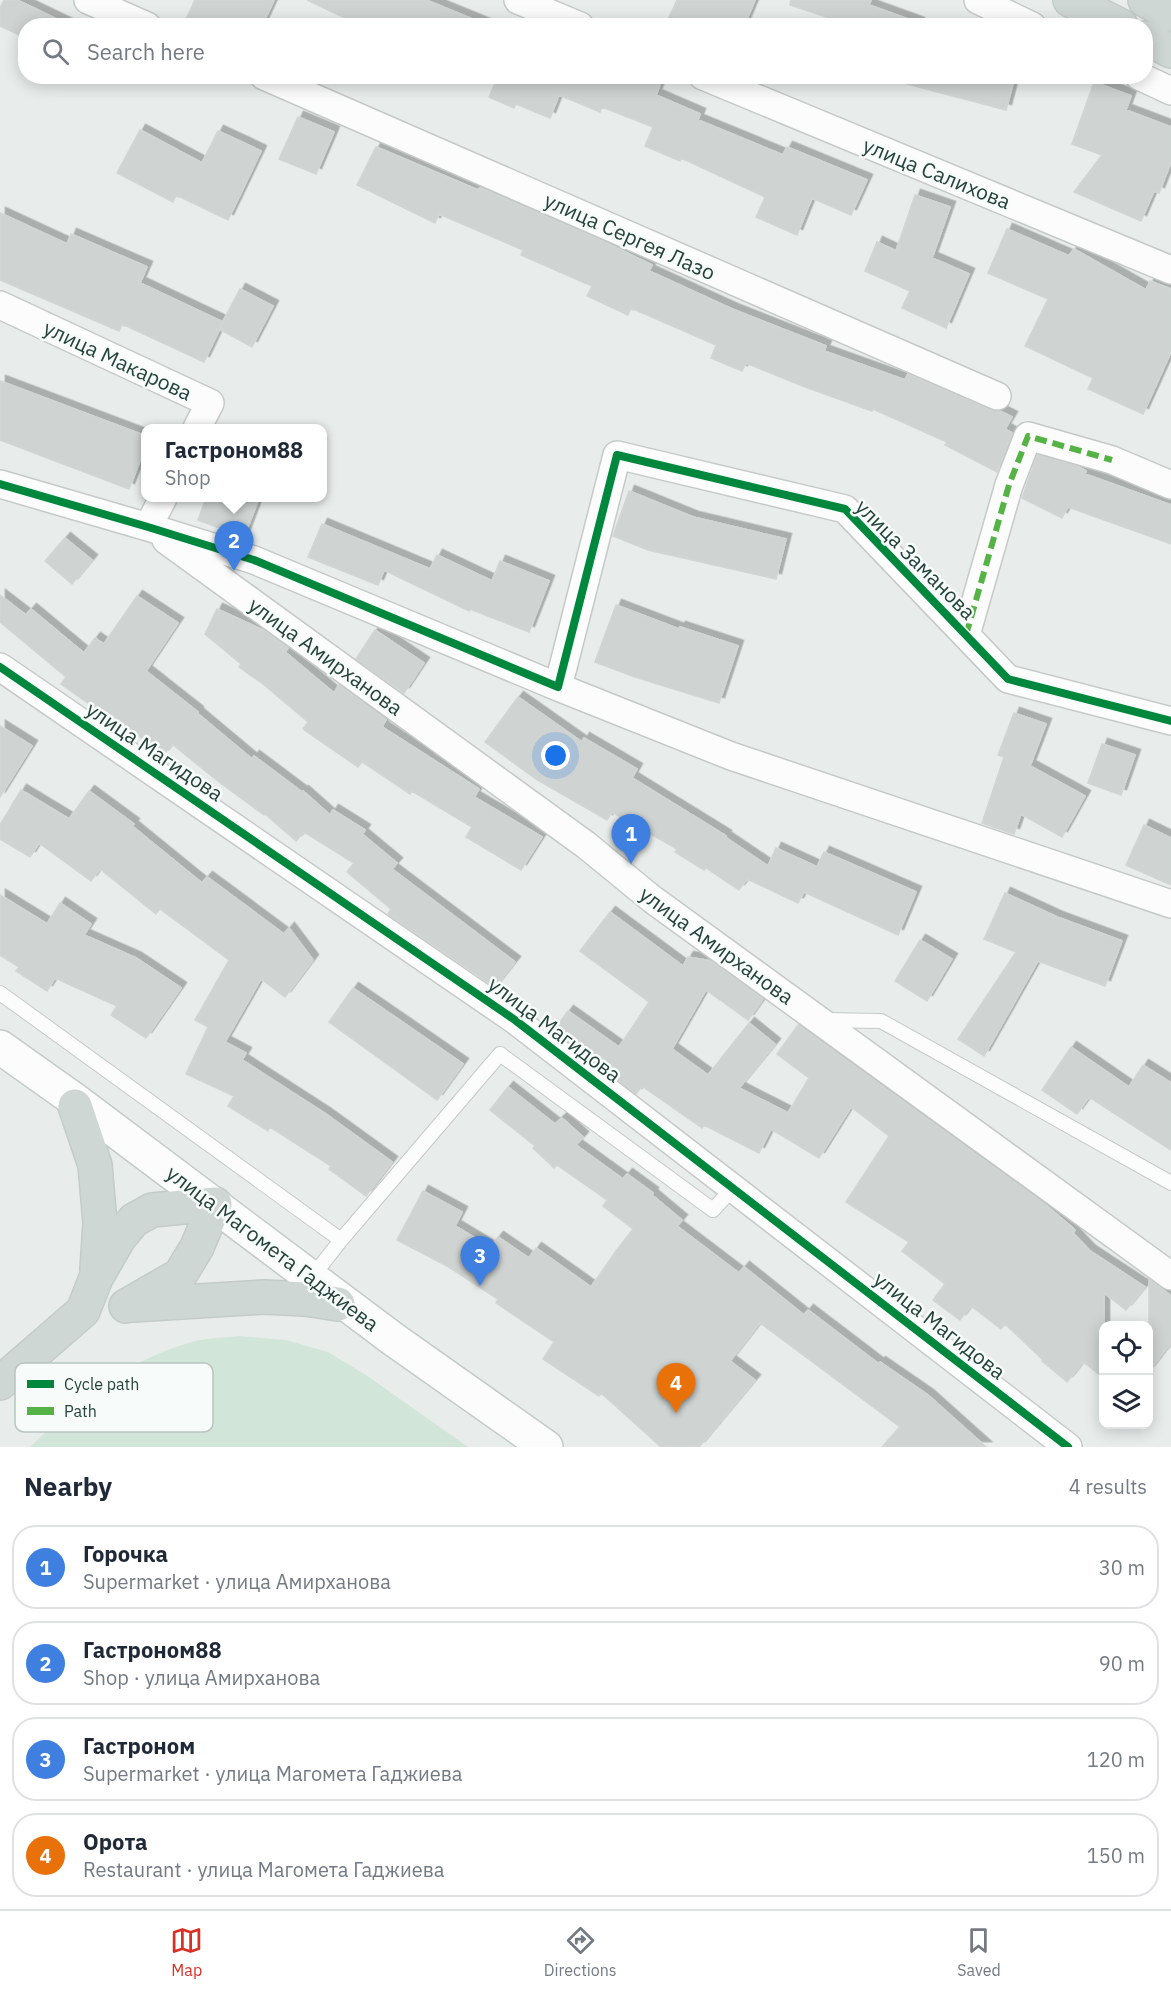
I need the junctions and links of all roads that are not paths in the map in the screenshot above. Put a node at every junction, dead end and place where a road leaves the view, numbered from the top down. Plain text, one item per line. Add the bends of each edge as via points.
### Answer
1 (88, 0) edge
2 (518, 0) edge
3 (978, 0) edge
4 (1070, 0) edge
5 (1145, 0) edge
6 (1171, 14) edge
7 (129, 18) edge
8 (561, 18) edge
9 (1015, 18) edge
10 (1105, 18) edge
11 (1153, 42) edge
12 (1171, 51) edge
13 (1153, 82) edge
14 (282, 84) edge
15 (722, 84) edge
16 (1171, 91) edge
17 (1171, 270) edge
18 (0, 304) edge
19 (997, 396) dead end
20 (200, 424) edge
21 (0, 484) edge
22 (1171, 485) edge
23 (161, 502) edge
24 (148, 527) junction
25 (966, 635) junction
26 (0, 667) edge
27 (558, 687) junction
28 (1171, 721) edge
29 (1171, 904) edge
30 (0, 993) edge
31 (819, 1020) junction
32 (0, 1047) edge
33 (0, 1054) edge
34 (75, 1106) junction
35 (1171, 1183) edge
36 (733, 1188) junction
37 (211, 1206) junction
38 (341, 1240) junction
39 (1171, 1276) edge
40 (312, 1277) junction
41 (96, 1278) junction
42 (338, 1304) junction
43 (126, 1306) junction
44 (23, 1363) edge
45 (31, 1363) edge
46 (15, 1370) edge
47 (15, 1378) edge
48 (0, 1383) edge
49 (0, 1391) edge
50 (538, 1447) edge
51 (546, 1447) edge
52 (1068, 1447) edge

1 - 7 street
2 - 8 street
3 - 9 street
4 - 10 main road
5 - 6 main road
11 - 12 main road
13 - 16 street
14 - 19 street, улица Сергея Лазо
15 - 17 street, улица Салихова
18 - 20 street, улица Макарова via 210,403
21 - 24 street
22 - 25 street via 1112,459 1028,436 1009,485
23 - 24 street
24 - 27 street via 254,560
24 - 31 street, улица Амирханова via 586,845 652,899
25 - 27 street, улица Заманова via 845,509 617,455
25 - 28 street, улица Заманова via 1008,679
26 - 36 street, улица Магидова via 515,1020
27 - 29 street via 731,756
30 - 38 lane
31 - 35 lane via 881,1021
31 - 39 street, улица Амирханова
32 - 37 main road, улица Магомета Гаджиева
33 - 34 main road, улица Магомета Гаджиева
34 - 37 main road, улица Магомета Гаджиева
34 - 41 main road via 95,1165 100,1223
36 - 38 lane via 713,1210 500,1054
36 - 52 street, улица Магидова
37 - 40 main road, улица Магомета Гаджиева
37 - 41 main road via 152,1210 134,1220
37 - 42 main road, улица Магомета Гаджиева
37 - 43 main road via 197,1247 180,1275
38 - 40 lane
40 - 51 main road, улица Магомета Гаджиева
41 - 44 main road via 83,1311
42 - 43 main road via 264,1297
42 - 50 main road, улица Магомета Гаджиева
43 - 45 main road via 86,1314
46 - 48 main road
47 - 49 main road

